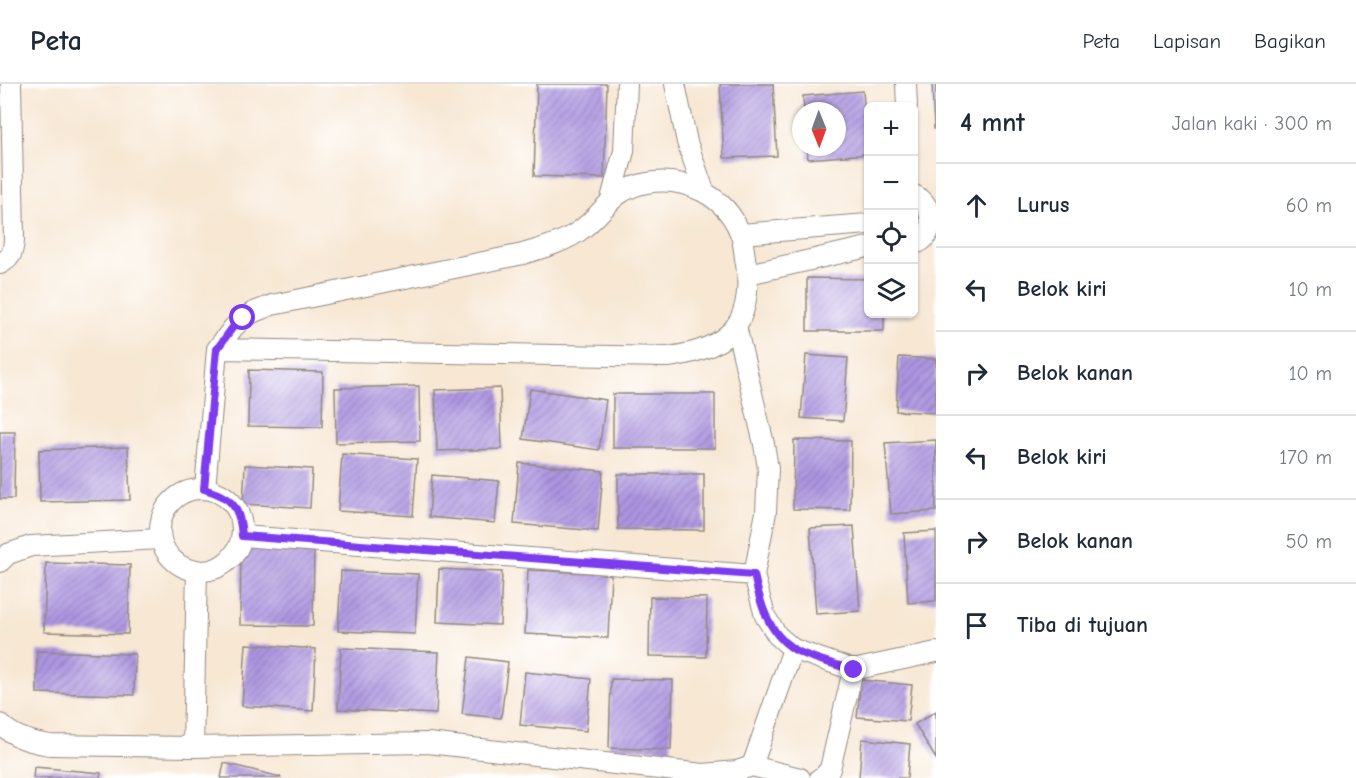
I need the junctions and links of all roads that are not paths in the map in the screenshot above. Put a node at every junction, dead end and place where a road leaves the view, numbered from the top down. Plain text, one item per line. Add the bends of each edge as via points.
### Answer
1 (11, 84) edge
2 (627, 84) edge
3 (675, 84) edge
4 (906, 84) edge
5 (0, 85) edge
6 (907, 102) edge
7 (6, 172) edge
8 (704, 191) junction
9 (918, 196) edge
10 (611, 199) junction
11 (864, 224) edge
12 (741, 234) junction
13 (926, 243) edge
14 (864, 249) edge
15 (0, 264) edge
16 (748, 274) junction
17 (736, 326) junction
18 (217, 349) junction
19 (204, 489) junction
20 (242, 536) junction
21 (160, 539) junction
22 (0, 562) edge
23 (197, 570) junction
24 (754, 575) junction
25 (793, 649) junction
26 (936, 652) edge
27 (854, 670) junction
28 (0, 724) edge
29 (193, 747) junction
30 (752, 766) junction
31 (800, 778) edge
32 (820, 778) edge

1 - 5 street
1 - 7 street
2 - 10 street via 624,150
3 - 8 street via 687,142
4 - 6 street
7 - 15 street via 14,252
8 - 10 street via 686,184 648,183
8 - 12 street via 733,219
9 - 13 street via 931,206 935,216
10 - 18 street via 585,227 555,244 524,254 272,305 243,318
11 - 12 street
12 - 16 street
14 - 16 street
16 - 17 street via 747,295
17 - 18 street via 707,348 668,357
17 - 24 street via 768,468 766,512
18 - 19 street
19 - 20 street via 221,494 233,504 241,519
19 - 21 street via 189,490 175,497 165,509
20 - 23 street via 237,550 226,562 213,569
20 - 24 street
21 - 22 street via 31,546 8,554
21 - 23 street via 168,555 181,566
23 - 29 street
24 - 25 street via 765,616 777,635
25 - 27 street
25 - 30 street
26 - 27 street
27 - 32 street via 830,769
28 - 29 street via 29,741 50,745
29 - 30 street via 428,743 704,774
30 - 31 street

